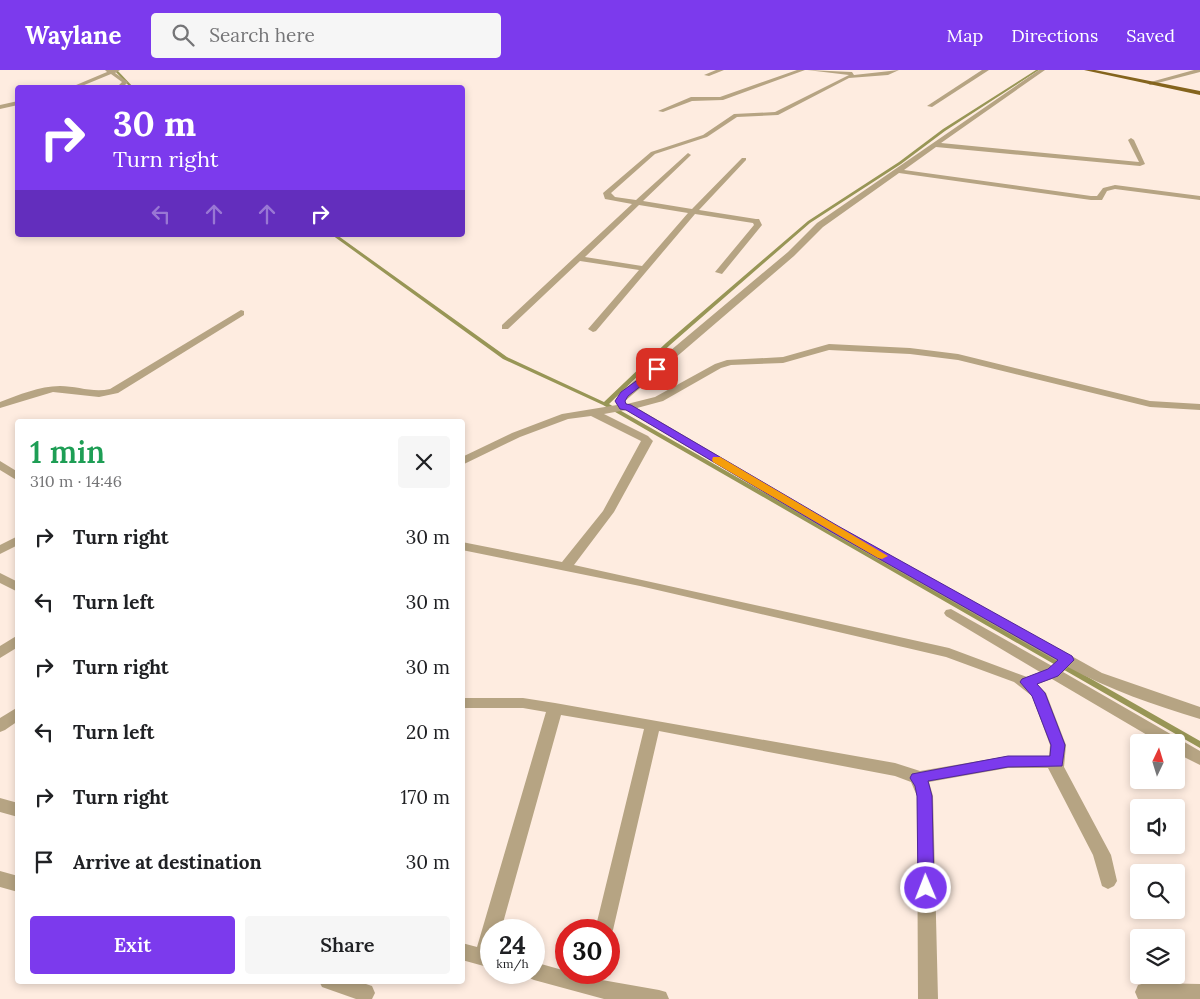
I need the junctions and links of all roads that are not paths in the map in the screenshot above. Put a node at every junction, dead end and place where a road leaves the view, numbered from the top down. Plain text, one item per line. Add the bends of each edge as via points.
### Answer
1 (721, 70) edge
2 (802, 70) edge
3 (810, 70) edge
4 (896, 70) edge
5 (986, 70) edge
6 (1042, 70) edge
7 (1087, 70) edge
8 (1182, 70) edge
9 (1200, 70) edge
10 (113, 71) edge
11 (1193, 72) junction
12 (707, 75) dead end
13 (856, 75) junction
14 (1150, 83) junction
15 (78, 85) edge
16 (122, 85) edge
17 (1200, 93) edge
18 (15, 104) edge
19 (930, 106) dead end
20 (0, 107) edge
21 (661, 111) dead end
22 (1131, 140) dead end
23 (937, 145) junction
24 (688, 156) dead end
25 (744, 159) dead end
26 (899, 171) junction
27 (1200, 198) edge
28 (637, 203) junction
29 (694, 211) junction
30 (578, 258) junction
31 (644, 269) junction
32 (719, 272) dead end
33 (241, 313) dead end
34 (505, 327) dead end
35 (593, 329) dead end
36 (0, 405) edge
37 (1200, 406) edge
38 (623, 407) junction
39 (598, 411) junction
40 (465, 460) edge
41 (15, 542) edge
42 (465, 547) edge
43 (0, 550) edge
44 (565, 567) junction
45 (0, 577) edge
46 (15, 586) edge
47 (951, 613) dead end
48 (15, 642) edge
49 (0, 653) edge
50 (1060, 666) junction
51 (1027, 682) junction
52 (465, 703) edge
53 (555, 708) junction
54 (1200, 713) edge
55 (15, 714) edge
56 (653, 725) junction
57 (0, 726) edge
58 (1159, 734) edge
59 (1185, 750) edge
60 (1200, 759) edge
61 (1056, 762) junction
62 (917, 778) junction
63 (0, 805) edge
64 (15, 809) edge
65 (0, 879) edge
66 (1108, 881) dead end
67 (15, 883) edge
68 (494, 919) edge
69 (607, 919) edge
70 (465, 952) edge
71 (480, 956) edge
72 (339, 984) edge
73 (601, 984) edge
74 (365, 992) dead end
75 (1146, 992) dead end
76 (1200, 993) edge
77 (658, 999) edge
78 (928, 999) edge

1 - 12 street
2 - 21 street via 721,99 691,99
3 - 13 street
4 - 13 street
5 - 19 street
6 - 23 street
7 - 14 main road
8 - 11 street
9 - 11 street
10 - 15 street
10 - 16 street via 125,82
11 - 14 street
13 - 28 street via 773,115 736,116 705,136 660,150 607,193 613,199
14 - 17 main road
18 - 20 street
22 - 23 street via 1140,164
23 - 26 street
24 - 28 street
25 - 29 street
26 - 27 street via 1091,198 1099,198 1104,189 1115,188
26 - 38 street via 820,225 791,254 625,394 620,401
28 - 29 street
28 - 30 street
29 - 31 street
29 - 32 street via 748,218 758,223
30 - 31 street
30 - 34 street
31 - 35 street
33 - 36 street via 114,391 93,395 50,390
37 - 38 street via 1150,404 934,353 838,347 822,348 783,360 725,364 659,399
38 - 39 street
38 - 50 street via 834,529
39 - 40 street via 566,416 516,435
39 - 44 street via 646,441 608,512
41 - 43 street
42 - 44 street
44 - 51 street via 950,654
45 - 46 street
47 - 50 street
48 - 49 street
50 - 51 street
50 - 54 street
50 - 58 street
51 - 61 street via 1038,693 1056,736
52 - 53 street via 523,703
53 - 56 street
53 - 68 street
55 - 57 street
56 - 62 street via 870,765
56 - 69 street
59 - 60 street
61 - 62 street via 1008,762
61 - 66 street via 1061,779 1102,855
62 - 78 street via 925,796
63 - 64 street
65 - 67 street
70 - 71 street
72 - 74 street
73 - 77 street via 616,993
75 - 76 street

